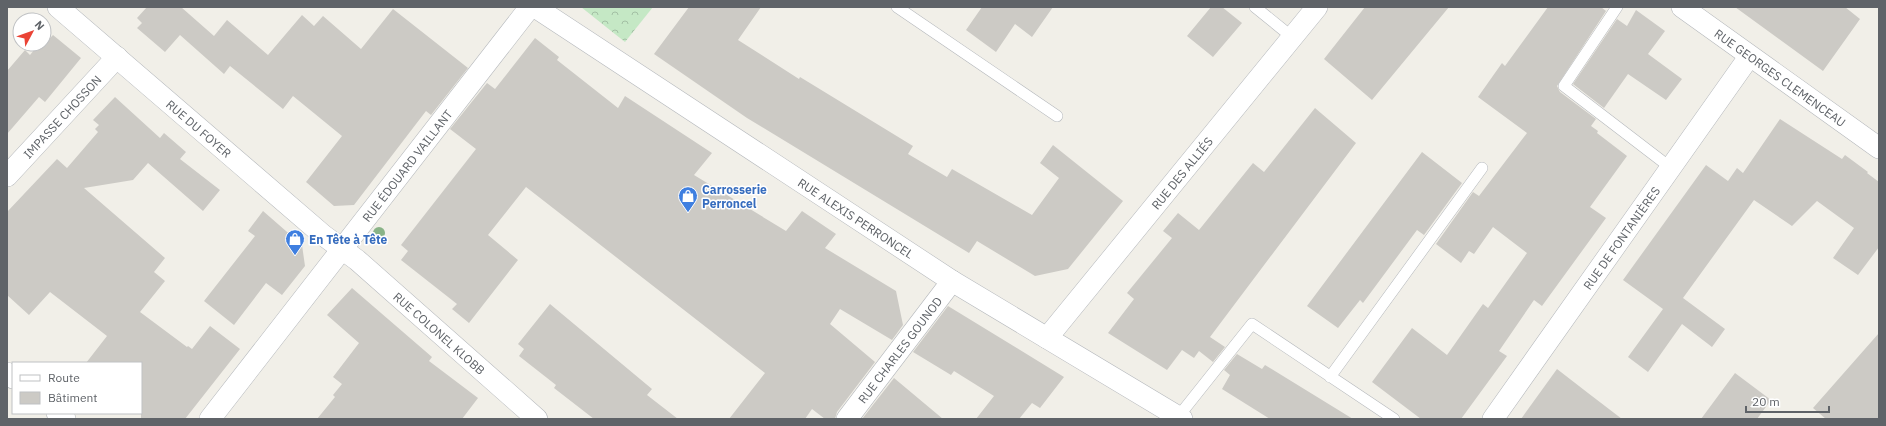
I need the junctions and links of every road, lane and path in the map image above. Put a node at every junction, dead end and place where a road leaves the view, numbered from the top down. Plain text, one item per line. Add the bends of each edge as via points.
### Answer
1 (58, 7) edge
2 (530, 7) edge
3 (535, 7) edge
4 (897, 7) edge
5 (1255, 7) edge
6 (1317, 7) edge
7 (1617, 7) edge
8 (1682, 7) edge
9 (1292, 37) junction
10 (116, 57) junction
11 (1749, 57) junction
12 (1057, 116) dead end
13 (1879, 148) edge
14 (1482, 168) dead end
15 (1671, 168) junction
16 (7, 176) edge
17 (342, 249) junction
18 (952, 281) junction
19 (1047, 338) junction
20 (1330, 377) junction
21 (1180, 418) edge
22 (210, 419) edge
23 (537, 419) edge
24 (848, 419) edge
25 (1394, 419) edge
26 (1493, 419) edge

1 - 10 street, RUE DU FOYER
2 - 17 street, RUE ÉDOUARD VAILLANT
3 - 18 street, RUE ALEXIS PERRONCEL
4 - 12 lane
5 - 9 lane
6 - 9 street, RUE DES ALLIÉS
7 - 15 lane via 1564,86
8 - 11 street, RUE GEORGES CLEMENCEAU
9 - 19 street, RUE DES ALLIÉS
10 - 16 street, IMPASSE CHOSSON
10 - 17 street, RUE DU FOYER
11 - 13 street, RUE GEORGES CLEMENCEAU
11 - 15 street, RUE DE FONTANIÈRES
14 - 20 lane
15 - 26 street, RUE DE FONTANIÈRES
17 - 22 street, RUE ÉDOUARD VAILLANT
17 - 23 street, RUE COLONEL KLOBB
18 - 19 street, RUE ALEXIS PERRONCEL
18 - 24 street, RUE CHARLES GOUNOD
19 - 21 street, RUE ALEXIS PERRONCEL
20 - 21 lane via 1252,324
20 - 25 lane

